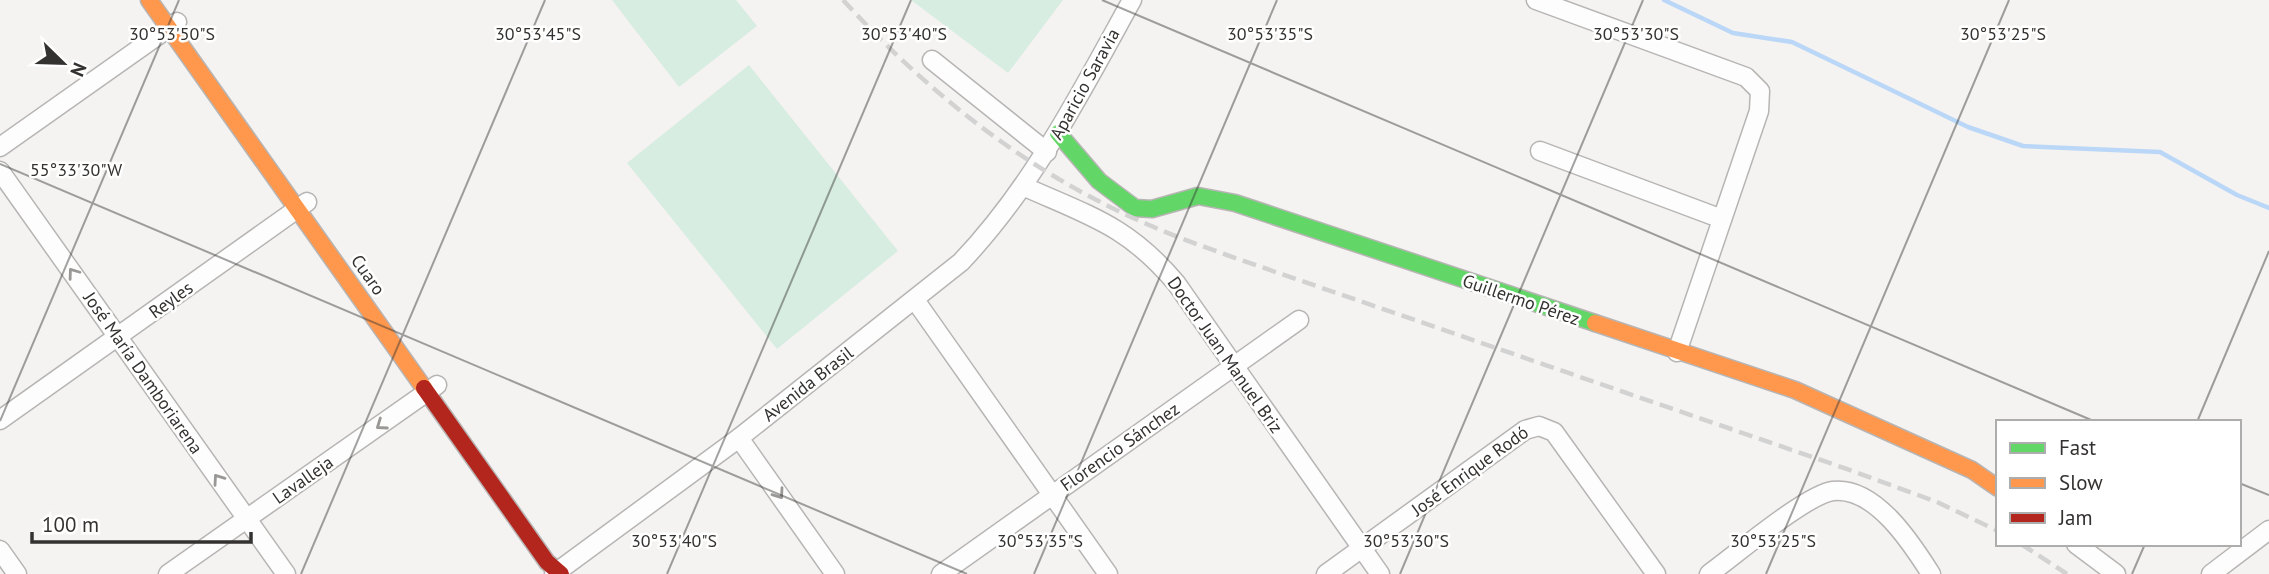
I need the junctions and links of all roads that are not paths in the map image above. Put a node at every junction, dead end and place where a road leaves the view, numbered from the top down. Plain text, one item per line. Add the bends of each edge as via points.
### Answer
1 (149, 0) edge
2 (163, 0) edge
3 (1132, 0) edge
4 (1536, 0) edge
5 (174, 25) junction
6 (932, 60) dead end
7 (1058, 133) junction
8 (0, 147) edge
9 (1540, 151) dead end
10 (1042, 159) junction
11 (0, 171) edge
12 (1025, 187) junction
13 (303, 206) junction
14 (1723, 219) junction
15 (915, 300) junction
16 (1299, 320) dead end
17 (119, 337) junction
18 (1677, 352) junction
19 (1234, 368) junction
20 (432, 389) junction
21 (0, 420) edge
22 (740, 438) junction
23 (1996, 487) edge
24 (1053, 495) junction
25 (247, 520) junction
26 (2269, 530) edge
27 (2079, 546) edge
28 (1362, 549) junction
29 (0, 550) edge
30 (558, 573) edge
31 (17, 574) edge
32 (168, 574) edge
33 (286, 574) edge
34 (835, 574) edge
35 (941, 574) edge
36 (1108, 574) edge
37 (1326, 574) edge
38 (1380, 574) edge
39 (1656, 574) edge
40 (1709, 574) edge
41 (1931, 574) edge
42 (2116, 574) edge
43 (2211, 574) edge

1 - 5 street, Cuaro
2 - 5 street, Cuaro
3 - 7 street, Aparicio Saravia
4 - 14 street via 1746,77 1760,91 1759,111
5 - 8 street
5 - 13 street, Cuaro
6 - 10 street
7 - 10 street, Aparicio Saravia
7 - 18 street, Guillermo Pérez via 1099,181 1135,208 1152,209 1198,196 1235,203
9 - 14 street
10 - 12 street, Avenida Brasil
17 -> 11 street, José María Damboriarena
12 - 15 street, Avenida Brasil via 961,262
12 - 19 street, Doctor Juan Manuel Briz via 1117,228 1152,255
13 - 17 street, Reyles
13 - 20 street, Cuaro
14 - 18 street
15 - 22 street, Avenida Brasil
15 - 24 street
16 - 19 street, Florencio Sánchez
17 - 21 street, Reyles
25 -> 17 street, José María Damboriarena
18 - 23 street, Guillermo Pérez via 1796,390 1972,470
19 - 24 street, Florencio Sánchez
19 - 28 street, Doctor Juan Manuel Briz
20 -> 25 street, Lavalleja
20 - 30 street, Cuaro via 556,555
22 - 30 street, Avenida Brasil
22 -> 34 street
24 - 35 street, Florencio Sánchez
24 - 36 street
25 - 32 street, Lavalleja
25 - 33 street, José María Damboriarena
26 - 43 street
27 - 42 street
28 - 37 street, José Enrique Rodó
28 - 38 street, Doctor Juan Manuel Briz
28 - 39 street, José Enrique Rodó via 1534,426 1554,432
29 - 31 street
40 - 41 street via 1817,496 1840,491 1868,502 1907,536

